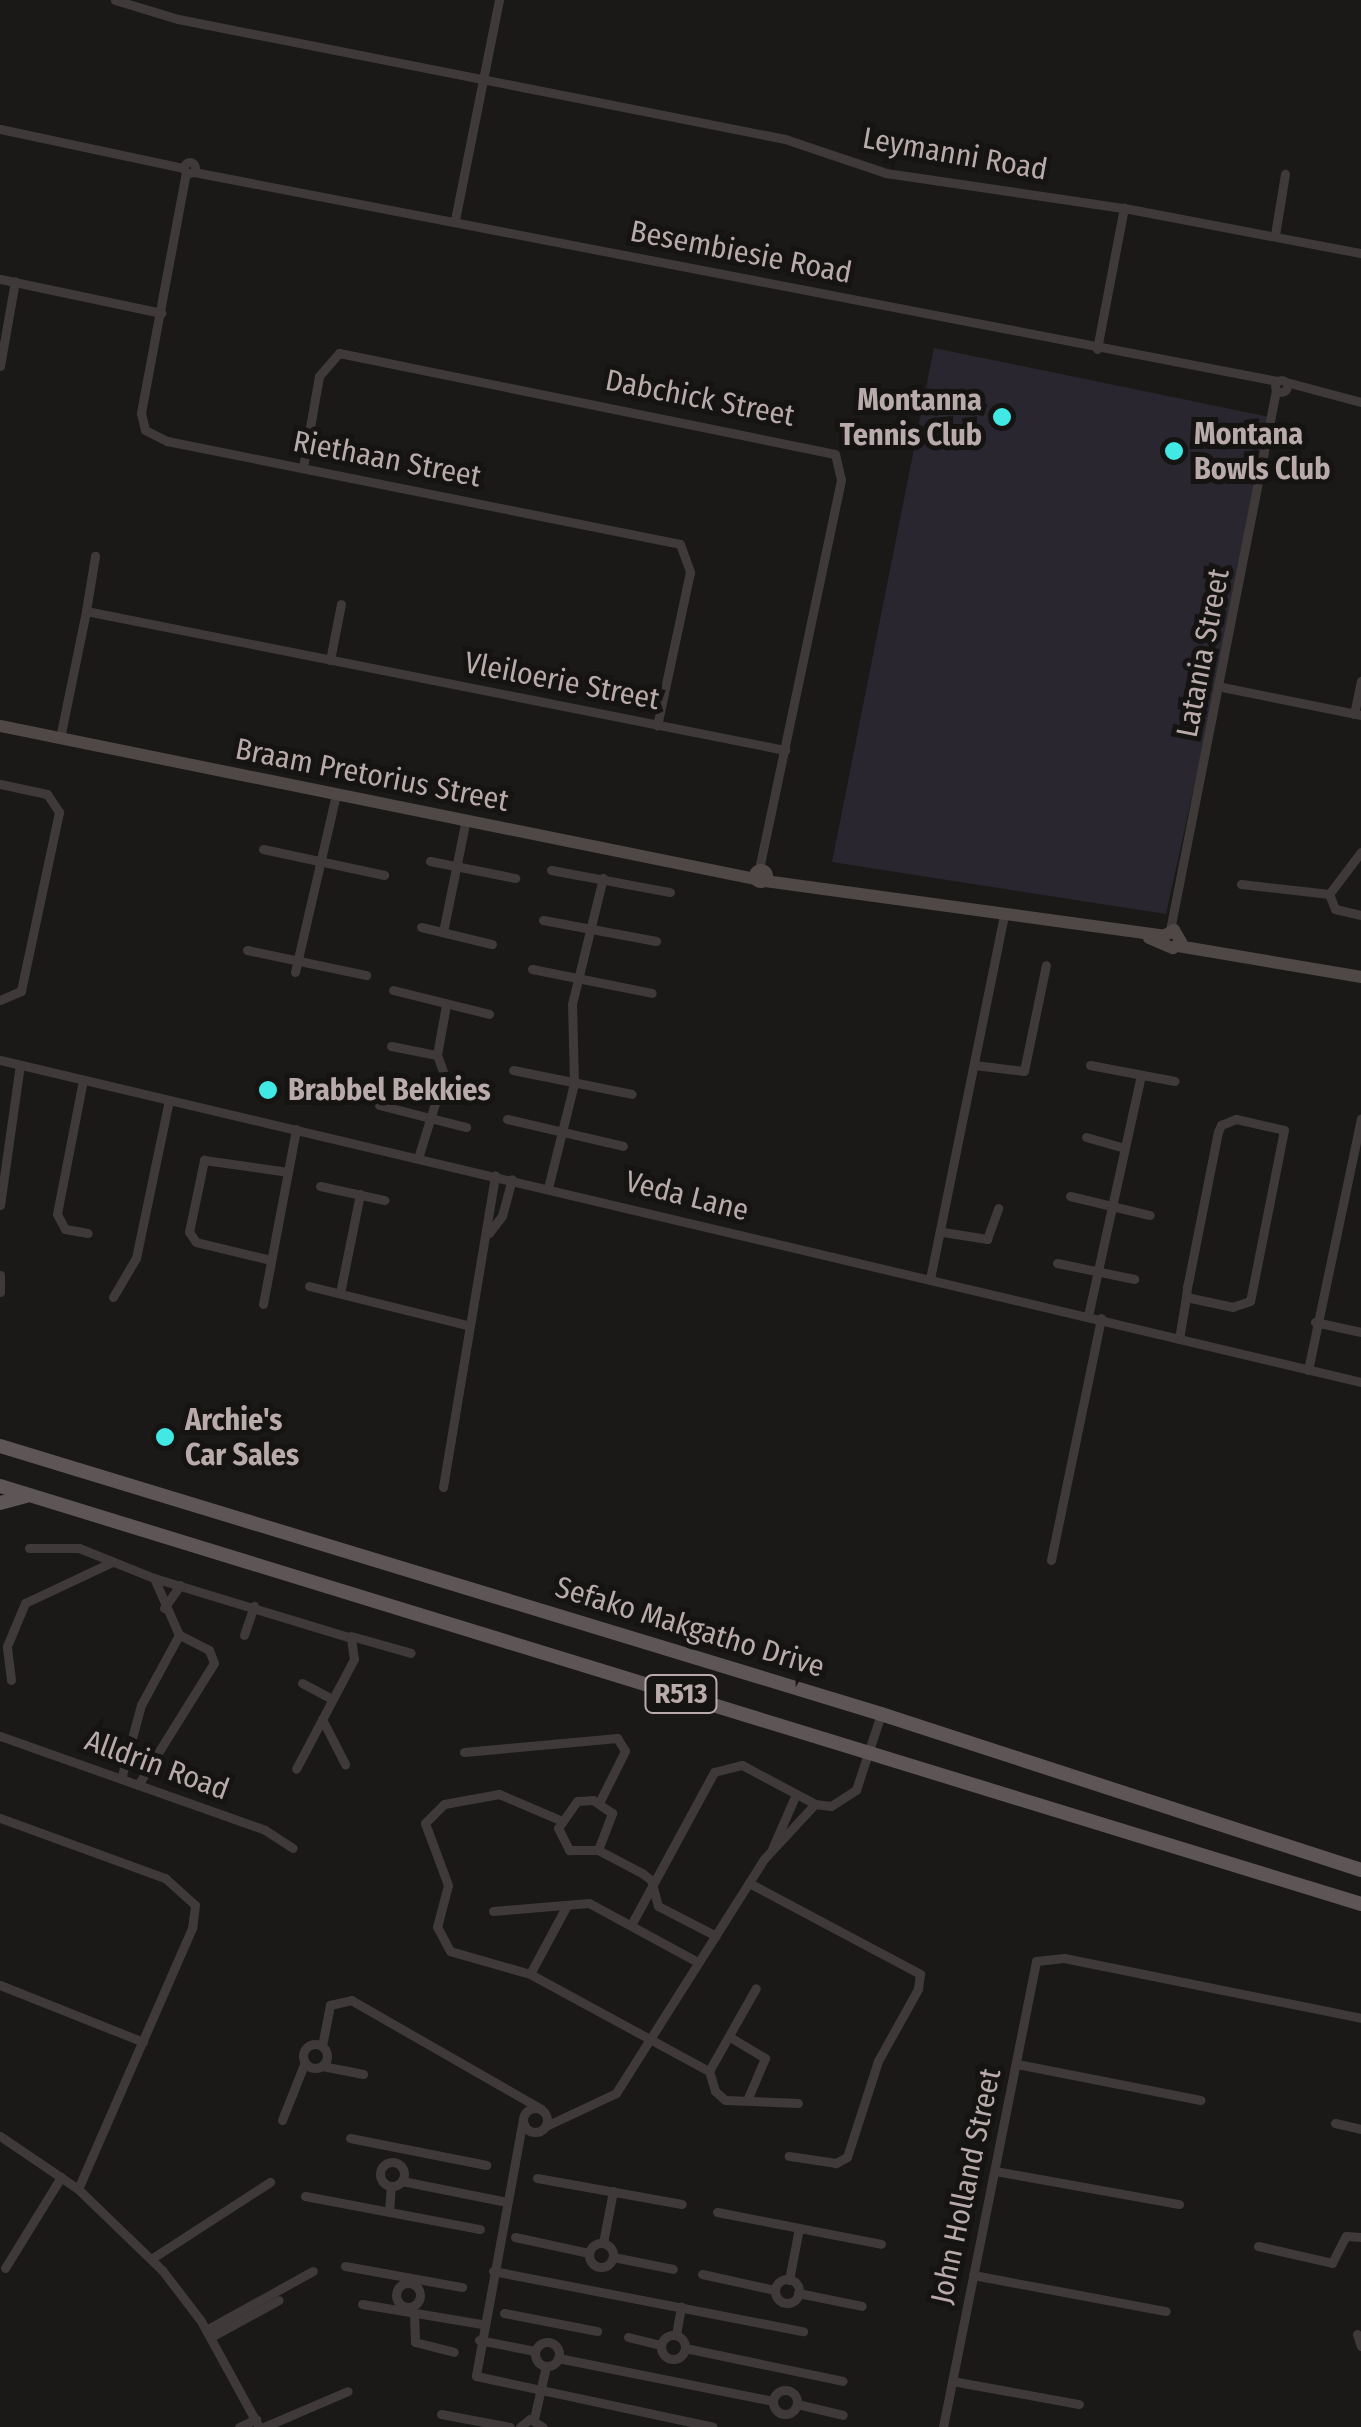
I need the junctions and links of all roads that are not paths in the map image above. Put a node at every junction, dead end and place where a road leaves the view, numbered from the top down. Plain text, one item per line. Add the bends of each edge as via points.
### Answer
1 (115, 0) edge
2 (499, 0) edge
3 (483, 82) junction
4 (0, 129) edge
5 (190, 169) junction
6 (1285, 174) dead end
7 (1124, 208) junction
8 (454, 220) junction
9 (1275, 235) junction
10 (1361, 253) edge
11 (0, 278) edge
12 (15, 282) junction
13 (161, 313) junction
14 (1097, 350) junction
15 (0, 366) edge
16 (1280, 387) junction
17 (1361, 402) edge
18 (302, 467) junction
19 (95, 556) dead end
20 (341, 604) dead end
21 (86, 611) junction
22 (330, 660) junction
23 (1361, 681) edge
24 (1222, 687) junction
25 (1358, 715) edge
26 (0, 726) edge
27 (657, 726) junction
28 (60, 738) junction
29 (785, 750) junction
30 (0, 784) edge
31 (336, 794) junction
32 (466, 819) junction
33 (262, 850) dead end
34 (1361, 852) edge
35 (319, 861) junction
36 (430, 861) dead end
37 (456, 866) junction
38 (552, 870) dead end
39 (384, 875) dead end
40 (761, 875) junction
41 (515, 878) dead end
42 (603, 878) junction
43 (1241, 884) dead end
44 (670, 892) dead end
45 (1329, 894) junction
46 (1004, 914) junction
47 (1361, 915) edge
48 (543, 920) dead end
49 (420, 928) dead end
50 (591, 928) junction
51 (443, 932) junction
52 (1173, 937) junction
53 (656, 941) dead end
54 (492, 944) dead end
55 (247, 950) dead end
56 (298, 960) junction
57 (1046, 966) dead end
58 (532, 969) dead end
59 (296, 972) dead end
60 (366, 974) dead end
61 (1361, 977) edge
62 (579, 978) junction
63 (393, 990) dead end
64 (652, 992) dead end
65 (0, 1000) edge
66 (446, 1004) junction
67 (490, 1014) dead end
68 (391, 1046) dead end
69 (437, 1054) junction
70 (0, 1060) edge
71 (974, 1064) junction
72 (20, 1065) junction
73 (1090, 1065) dead end
74 (513, 1070) dead end
75 (1141, 1075) junction
76 (83, 1080) junction
77 (1175, 1081) dead end
78 (574, 1084) junction
79 (632, 1094) dead end
80 (170, 1100) junction
81 (380, 1104) dead end
82 (430, 1117) junction
83 (1361, 1118) edge
84 (506, 1120) dead end
85 (466, 1127) dead end
86 (296, 1129) junction
87 (560, 1132) junction
88 (1086, 1137) dead end
89 (624, 1146) dead end
90 (1124, 1148) junction
91 (418, 1156) junction
92 (288, 1172) junction
93 (496, 1175) junction
94 (512, 1178) junction
95 (320, 1186) dead end
96 (548, 1188) junction
97 (360, 1194) junction
98 (1070, 1196) dead end
99 (384, 1200) dead end
100 (0, 1206) edge
101 (1109, 1206) junction
102 (998, 1208) dead end
103 (1150, 1215) dead end
104 (943, 1232) junction
105 (88, 1233) dead end
106 (489, 1233) junction
107 (271, 1260) junction
108 (1057, 1263) dead end
109 (1097, 1272) junction
110 (0, 1275) edge
111 (1134, 1279) dead end
112 (930, 1280) junction
113 (310, 1286) dead end
114 (0, 1292) edge
115 (340, 1293) junction
116 (113, 1297) dead end
117 (1186, 1297) junction
118 (263, 1304) dead end
119 (1088, 1316) junction
120 (1101, 1318) junction
121 (1315, 1322) junction
122 (467, 1325) junction
123 (1361, 1332) edge
124 (1179, 1338) junction
125 (1308, 1370) junction
126 (1361, 1382) edge
127 (0, 1446) edge
128 (0, 1486) edge
129 (442, 1487) dead end
130 (48, 1499) junction
131 (0, 1503) edge
132 (29, 1548) dead end
133 (1051, 1560) dead end
134 (112, 1562) junction
135 (154, 1578) junction
136 (180, 1586) junction
137 (254, 1606) junction
138 (164, 1608) junction
139 (343, 1634) junction
140 (180, 1635) junction
141 (244, 1635) dead end
142 (4, 1639) edge
143 (410, 1653) dead end
144 (11, 1680) dead end
145 (302, 1683) dead end
146 (332, 1699) junction
147 (881, 1714) junction
148 (322, 1719) junction
149 (0, 1736) edge
150 (464, 1752) dead end
151 (871, 1752) junction
152 (345, 1764) dead end
153 (296, 1769) dead end
154 (121, 1778) junction
155 (138, 1785) junction
156 (796, 1794) junction
157 (598, 1802) junction
158 (814, 1804) junction
159 (0, 1818) edge
160 (560, 1820) junction
161 (292, 1848) dead end
162 (772, 1849) junction
163 (598, 1850) junction
164 (1361, 1870) edge
165 (749, 1883) junction
166 (653, 1888) junction
167 (1361, 1904) edge
168 (568, 1905) junction
169 (493, 1910) dead end
170 (632, 1925) junction
171 (716, 1936) junction
172 (696, 1961) junction
173 (530, 1974) junction
174 (0, 1985) edge
175 (756, 1988) dead end
176 (1361, 2018) edge
177 (730, 2037) junction
178 (650, 2039) junction
179 (142, 2042) junction
180 (322, 2046) junction
181 (305, 2062) junction
182 (1017, 2064) junction
183 (322, 2066) junction
184 (710, 2071) junction
185 (364, 2074) dead end
186 (523, 2095) junction
187 (748, 2098) junction
188 (1201, 2100) dead end
189 (798, 2103) dead end
190 (524, 2116) junction
191 (545, 2116) junction
192 (282, 2120) dead end
193 (1334, 2124) dead end
194 (1361, 2128) edge
195 (532, 2132) junction
196 (0, 2136) edge
197 (350, 2138) dead end
198 (518, 2143) junction
199 (396, 2147) junction
200 (789, 2156) dead end
201 (395, 2163) junction
202 (486, 2165) dead end
203 (995, 2171) junction
204 (61, 2177) junction
205 (537, 2178) dead end
206 (270, 2182) dead end
207 (397, 2184) junction
208 (78, 2189) junction
209 (613, 2192) junction
210 (305, 2196) dead end
211 (506, 2202) junction
212 (682, 2204) dead end
213 (1179, 2204) dead end
214 (388, 2212) junction
215 (717, 2212) dead end
216 (799, 2228) junction
217 (480, 2230) dead end
218 (515, 2237) dead end
219 (1361, 2237) edge
220 (603, 2244) junction
221 (881, 2244) dead end
222 (1258, 2246) dead end
223 (589, 2254) junction
224 (612, 2257) junction
225 (151, 2259) junction
226 (345, 2266) dead end
227 (600, 2267) junction
228 (5, 2268) dead end
229 (673, 2269) dead end
230 (313, 2271) dead end
231 (493, 2271) junction
232 (702, 2274) dead end
233 (973, 2275) junction
234 (411, 2280) junction
235 (789, 2280) junction
236 (462, 2286) dead end
237 (596, 2290) junction
238 (775, 2290) junction
239 (798, 2293) junction
240 (279, 2300) dead end
241 (784, 2303) junction
242 (362, 2304) dead end
243 (681, 2306) junction
244 (862, 2306) dead end
245 (389, 2308) junction
246 (407, 2308) junction
247 (1166, 2311) dead end
248 (504, 2312) dead end
249 (553, 2323) junction
250 (482, 2324) junction
251 (781, 2326) junction
252 (803, 2330) dead end
253 (597, 2331) dead end
254 (208, 2333) junction
255 (1357, 2334) dead end
256 (676, 2335) junction
257 (628, 2337) dead end
258 (479, 2340) junction
259 (549, 2343) junction
260 (662, 2345) junction
261 (1361, 2346) edge
262 (685, 2348) junction
263 (535, 2351) junction
264 (454, 2352) dead end
265 (558, 2358) junction
266 (672, 2359) junction
267 (546, 2366) junction
268 (790, 2371) junction
269 (668, 2380) junction
270 (843, 2380) dead end
271 (952, 2380) junction
272 (348, 2391) dead end
273 (787, 2391) junction
274 (539, 2392) junction
275 (773, 2400) junction
276 (796, 2404) junction
277 (1079, 2404) dead end
278 (441, 2414) dead end
279 (784, 2414) junction
280 (842, 2415) dead end
281 (534, 2419) junction
282 (655, 2422) edge
283 (260, 2424) edge
284 (238, 2427) edge
285 (510, 2427) edge
286 (520, 2427) edge
287 (543, 2427) edge
288 (713, 2427) edge
289 (781, 2427) edge
290 (943, 2427) edge

1 - 3 street, Leymanni Road via 178,20
2 - 3 street
3 - 7 street, Leymanni Road via 785,139 886,173
3 - 8 street
4 - 5 street, Besembiesie Road
5 - 8 street, Besembiesie Road
5 - 13 street, Riethaan Street
6 - 9 street
7 - 9 street, Leymanni Road
7 - 14 street
8 - 14 street, Besembiesie Road
9 - 10 street, Leymanni Road
11 - 12 street
12 - 13 street
12 - 15 street
13 - 18 street, Riethaan Street via 141,413 145,430 167,441
14 - 16 street, Besembiesie Road
16 - 17 street, Besembiesie Road
16 - 24 street, Latania Street
18 - 27 street, Riethaan Street via 680,544 690,572
18 - 29 street, Dabchick Street via 322,367 339,353 835,454 841,480
19 - 21 street
20 - 22 street
21 - 22 street, Vleiloerie Street
21 - 28 street
22 - 27 street, Vleiloerie Street
23 - 25 street
24 - 25 street
24 - 52 street, Latania Street
26 - 28 street, Braam Pretorius Street
27 - 29 street, Vleiloerie Street
28 - 31 street, Braam Pretorius Street
29 - 40 street, Dabchick Street
30 - 65 street via 47,794 59,812 22,991
31 - 32 street, Braam Pretorius Street
31 - 35 street
32 - 37 street
32 - 40 street, Braam Pretorius Street
33 - 35 street
34 - 45 street
35 - 39 street
35 - 56 street
36 - 37 street
37 - 41 street
37 - 51 street
38 - 42 street
40 - 46 street, Braam Pretorius Street
42 - 44 street
42 - 50 street
43 - 45 street
45 - 47 street via 1335,909
46 - 52 street, Braam Pretorius Street
46 - 71 street
48 - 50 street
49 - 51 street
50 - 53 street
50 - 62 street
51 - 54 street
52 - 61 street, Braam Pretorius Street
55 - 56 street
56 - 59 street
56 - 60 street
57 - 71 street via 1024,1071
58 - 62 street
62 - 64 street
62 - 78 street via 572,1012
63 - 66 street
66 - 67 street
66 - 69 street
68 - 69 street
69 - 82 street via 444,1074
70 - 72 street, Veda Lane
71 - 104 street
72 - 76 street, Veda Lane
72 - 100 street
73 - 75 street
74 - 78 street
75 - 77 street
75 - 90 street
76 - 80 street, Veda Lane
76 - 105 street via 57,1214 65,1229
78 - 79 street
78 - 87 street
80 - 86 street, Veda Lane
80 - 116 street via 136,1258
81 - 82 street
82 - 85 street
82 - 91 street
83 - 121 street
84 - 87 street
86 - 91 street, Veda Lane
86 - 92 street
87 - 89 street
87 - 96 street
88 - 90 street
90 - 101 street
91 - 93 street, Veda Lane
92 - 107 street
92 - 107 street via 204,1160 188,1232 196,1242
93 - 94 street, Veda Lane
93 - 106 street
94 - 96 street, Veda Lane
94 - 106 street
95 - 97 street
96 - 112 street, Veda Lane
97 - 99 street
97 - 115 street
98 - 101 street
101 - 103 street
101 - 109 street
102 - 104 street via 987,1239
104 - 112 street
106 - 122 street
107 - 118 street
108 - 109 street
109 - 111 street
109 - 119 street
110 - 114 street
112 - 119 street, Veda Lane
113 - 115 street
115 - 122 street
117 - 117 street via 1221,1125 1236,1119 1284,1130 1250,1301 1233,1308
117 - 124 street
119 - 120 street, Veda Lane
120 - 124 street, Veda Lane
120 - 133 street
121 - 123 street
121 - 125 street
122 - 129 street
124 - 125 street, Veda Lane
125 - 126 street, Veda Lane
127 - 147 main road, Sefako Makgatho Drive / R513
128 - 130 main road, R513
130 - 131 main road
130 - 151 main road, R513
132 - 134 street via 65,1544
134 - 135 street
134 - 142 street via 29,1598
135 - 136 street
135 - 138 street
136 - 137 street
136 - 138 street
137 - 139 street
137 - 141 street
138 - 140 street
139 - 143 street
139 - 146 street via 356,1651
140 - 154 street via 141,1705
140 - 155 street via 209,1650 214,1662
142 - 144 street
145 - 146 street
146 - 148 street
147 - 151 street
147 - 164 main road, Sefako Makgatho Drive / R513
148 - 152 street
148 - 153 street
149 - 154 street, Alldrin Road
150 - 157 street via 616,1738 625,1751
151 - 158 street via 852,1796 831,1806
151 - 167 main road, R513
154 - 155 street, Alldrin Road
155 - 161 street, Alldrin Road via 265,1830
156 - 158 street
156 - 162 street
156 - 166 street via 742,1765 721,1767
157 - 160 street via 576,1801
157 - 163 street via 612,1817
158 - 162 street
159 - 179 street via 165,1878 195,1905 192,1928
160 - 163 street via 569,1850
160 - 173 street via 498,1794 444,1804 425,1823 448,1885 437,1922 443,1940 458,1955
162 - 165 street
163 - 166 street via 642,1872
165 - 171 street
165 - 200 street via 920,1974 878,2061 846,2157 836,2164
166 - 170 street
166 - 171 street via 658,1906
168 - 169 street
168 - 170 street via 589,1903
168 - 173 street
170 - 172 street
171 - 172 street
172 - 178 street
173 - 178 street
174 - 179 street
175 - 177 street
176 - 182 street, John Holland Street via 1041,1958 1028,1978
177 - 184 street
177 - 187 street via 765,2058
178 - 184 street
178 - 191 street via 616,2093 565,2119
179 - 208 street
180 - 181 street via 307,2048
180 - 183 street
180 - 186 street via 330,2005 351,2000
181 - 183 street
181 - 192 street
182 - 188 street
182 - 203 street, John Holland Street
183 - 185 street
184 - 187 street via 718,2096
186 - 190 street
186 - 191 street
187 - 189 street
190 - 191 street
190 - 195 street
190 - 198 street
191 - 195 street
193 - 194 street
195 - 198 street
196 - 204 street
197 - 199 street
198 - 211 street
199 - 201 street
199 - 202 street
201 - 207 street via 404,2170
201 - 207 street via 380,2173
203 - 213 street
203 - 233 street, John Holland Street
204 - 208 street
204 - 228 street
205 - 209 street
206 - 225 street
207 - 211 street
207 - 214 street
208 - 225 street
209 - 212 street
209 - 220 street
210 - 214 street
211 - 231 street
214 - 217 street
215 - 216 street
216 - 221 street
216 - 235 street
218 - 223 street
219 - 222 street via 1346,2236 1332,2262
220 - 223 street
220 - 224 street
223 - 227 street
224 - 227 street
224 - 229 street
225 - 254 street
226 - 234 street
227 - 237 street
230 - 254 street
231 - 237 street
231 - 250 street
232 - 238 street
233 - 247 street
233 - 271 street, John Holland Street
234 - 236 street
234 - 246 street via 398,2290
234 - 246 street via 420,2298
235 - 238 street
235 - 239 street
237 - 243 street
238 - 241 street
239 - 241 street
239 - 244 street
240 - 254 street
241 - 251 street
242 - 245 street
243 - 251 street
243 - 256 street
245 - 246 street
245 - 246 street
246 - 250 street
246 - 264 street via 416,2342
248 - 249 street
249 - 253 street
249 - 259 street
250 - 258 street
251 - 252 street
254 - 283 street
255 - 261 street
256 - 260 street
256 - 262 street
257 - 260 street
258 - 263 street
258 - 274 street via 474,2364 480,2380
259 - 263 street
259 - 265 street
260 - 266 street
262 - 266 street
262 - 268 street
263 - 267 street
265 - 267 street
265 - 269 street
266 - 269 street
267 - 274 street
268 - 270 street
268 - 273 street
269 - 275 street
271 - 277 street
271 - 290 street, John Holland Street
272 - 283 street
273 - 275 street
273 - 276 street
274 - 281 street
274 - 282 street
275 - 279 street
276 - 279 street
276 - 280 street
278 - 285 street
279 - 289 street
281 - 286 street
281 - 287 street
282 - 288 street
283 - 284 street

